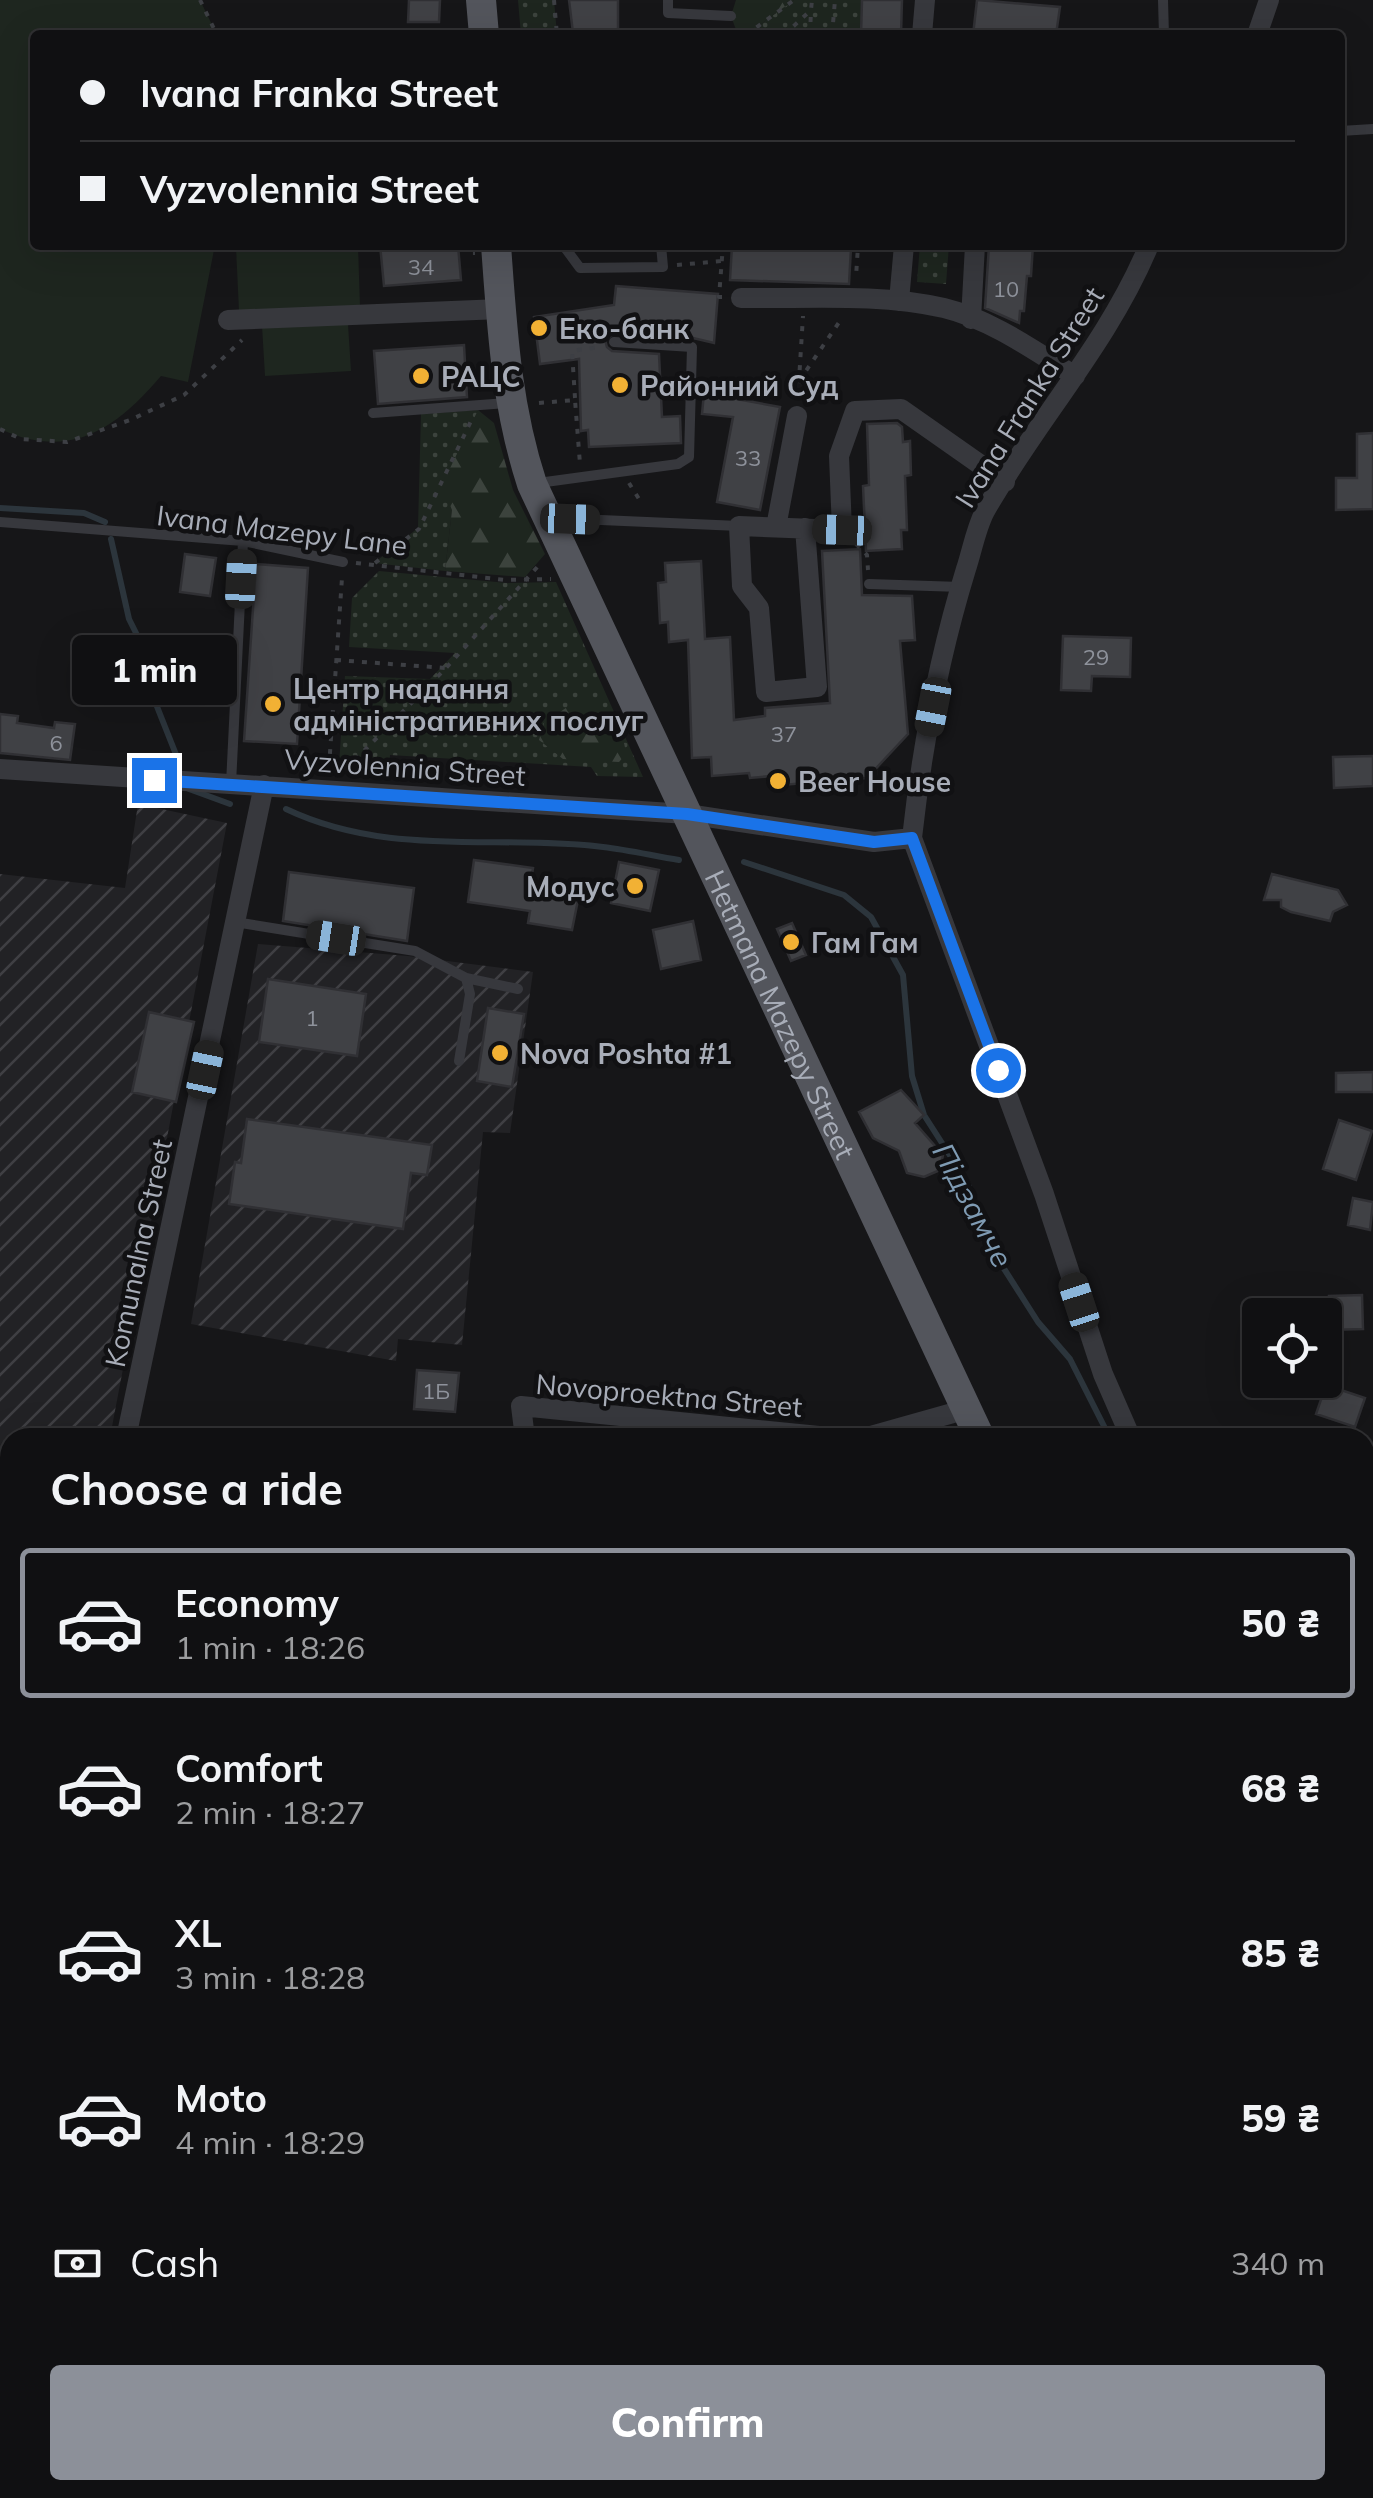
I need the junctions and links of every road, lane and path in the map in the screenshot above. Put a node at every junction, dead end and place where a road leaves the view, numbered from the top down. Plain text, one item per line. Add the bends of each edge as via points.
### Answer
1 (200, 0) edge
2 (482, 0) edge
3 (554, 0) edge
4 (668, 0) edge
5 (794, 0) edge
6 (812, 0) edge
7 (835, 0) edge
8 (925, 0) edge
9 (1163, 0) edge
10 (1269, 0) edge
11 (811, 10) junction
12 (731, 16) dead end
13 (215, 30) edge
14 (484, 30) edge
15 (557, 30) edge
16 (753, 30) edge
17 (788, 30) edge
18 (811, 30) edge
19 (832, 30) edge
20 (922, 30) edge
21 (1164, 30) edge
22 (1260, 30) edge
23 (1373, 129) edge
24 (1345, 131) edge
25 (496, 250) edge
26 (567, 250) edge
27 (661, 250) edge
28 (723, 250) edge
29 (858, 250) edge
30 (904, 250) edge
31 (975, 250) edge
32 (1147, 250) edge
33 (722, 261) junction
34 (662, 267) junction
35 (741, 298) joint
36 (804, 299) junction
37 (854, 299) junction
38 (900, 302) junction
39 (500, 310) junction
40 (264, 319) junction
41 (971, 319) junction
42 (228, 320) dead end
43 (614, 342) joint
44 (1075, 376) junction
45 (799, 381) junction
46 (575, 400) junction
47 (520, 403) junction
48 (478, 408) dead end
49 (373, 413) dead end
50 (797, 416) joint
51 (0, 429) edge
52 (622, 472) junction
53 (580, 477) junction
54 (1005, 482) junction
55 (532, 484) junction
56 (547, 518) junction
57 (637, 521) junction
58 (0, 522) edge
59 (739, 526) junction
60 (776, 527) junction
61 (805, 528) junction
62 (842, 530) junction
63 (243, 542) junction
64 (548, 556) dead end
65 (343, 562) junction
66 (373, 565) junction
67 (558, 579) dead end
68 (526, 580) junction
69 (869, 584) joint
70 (960, 587) junction
71 (336, 660) junction
72 (446, 668) junction
73 (329, 768) dead end
74 (0, 769) edge
75 (346, 769) dead end
76 (230, 785) junction
77 (264, 786) junction
78 (687, 814) junction
79 (912, 838) junction
80 (236, 923) junction
81 (466, 978) junction
82 (518, 989) dead end
83 (459, 1061) dead end
84 (966, 1408) junction
85 (128, 1428) edge
86 (524, 1428) edge
87 (740, 1428) edge
88 (898, 1428) edge
89 (975, 1428) edge
90 (1127, 1428) edge

1 - 13 path
2 - 14 main road
3 - 15 path
4 - 12 lane via 668,13
5 - 16 path
6 - 11 path
7 - 19 path
8 - 20 street
9 - 21 lane
10 - 22 street
11 - 17 path
11 - 18 path
23 - 24 lane
25 - 39 main road, Hetmana Mazepy Street
26 - 34 lane via 580,268
27 - 34 lane
28 - 33 path
29 - 37 path
30 - 38 street
31 - 41 street
32 - 44 street, Ivana Franka Street
33 - 34 path
33 - 35 path via 719,297
35 - 36 street
36 - 37 street
36 - 45 path
37 - 38 street
37 - 45 path
38 - 41 street via 947,308
39 - 40 street
39 - 47 main road, Hetmana Mazepy Street
40 - 42 street
40 - 51 path via 184,395 130,420 67,442 22,439
41 - 44 street
43 - 46 path via 572,351
43 - 52 lane via 692,347 689,457
44 - 54 street, Ivana Franka Street
45 - 50 path
46 - 47 path
46 - 53 path
47 - 49 lane
47 - 55 main road, Hetmana Mazepy Street
48 - 66 path via 419,529
50 - 60 street
52 - 53 lane
52 - 57 path via 638,499
53 - 55 lane
54 - 62 street via 901,409 856,411 839,456
54 - 70 street, Ivana Franka Street via 983,514
55 - 56 main road, Hetmana Mazepy Street
56 - 57 lane
56 - 78 main road, Hetmana Mazepy Street
57 - 59 lane
58 - 63 lane, Ivana Mazepy Lane
59 - 60 street
59 - 61 street via 742,586 759,608 766,692 817,688
60 - 61 street
61 - 62 street
62 - 69 path via 867,556
63 - 65 lane, Ivana Mazepy Lane
63 - 76 lane
64 - 68 path
65 - 66 path, Ivana Mazepy Lane
65 - 71 path
66 - 68 path, Ivana Mazepy Lane
67 - 68 path, Ivana Mazepy Lane
68 - 72 path
69 - 70 lane
70 - 79 street, Ivana Franka Street
71 - 72 path
71 - 73 path
72 - 75 path
74 - 76 street, Vyzvolennia Street
76 - 77 street, Vyzvolennia Street
77 - 78 street, Vyzvolennia Street
77 - 80 street, Komunalna Street
78 - 79 street, Vyzvolennia Street via 874,842
78 - 84 main road, Hetmana Mazepy Street
79 - 90 street, Ivana Franka Street
80 - 81 lane via 415,951
80 - 85 street, Komunalna Street
81 - 82 lane
81 - 83 lane via 470,994
84 - 88 street
84 - 89 main road, Hetmana Mazepy Street
86 - 87 street, Novoproektna Street via 521,1406

